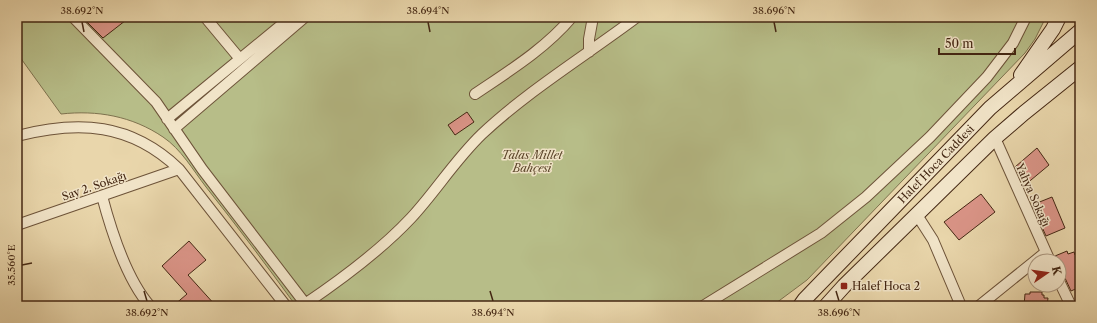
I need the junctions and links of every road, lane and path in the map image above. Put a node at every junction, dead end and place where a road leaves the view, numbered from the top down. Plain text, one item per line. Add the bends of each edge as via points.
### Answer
1 (73, 17) edge
2 (205, 17) edge
3 (291, 17) edge
4 (305, 17) edge
5 (572, 17) edge
6 (593, 17) edge
7 (637, 17) edge
8 (1026, 17) edge
9 (1059, 17) edge
10 (1080, 31) edge
11 (588, 52) junction
12 (240, 59) junction
13 (1080, 68) edge
14 (1007, 93) junction
15 (475, 94) dead end
16 (167, 119) junction
17 (174, 129) junction
18 (17, 136) edge
19 (995, 138) junction
20 (179, 169) junction
21 (102, 196) junction
22 (917, 215) junction
23 (17, 225) edge
24 (1046, 253) edge
25 (1027, 272) edge
26 (1065, 293) edge
27 (144, 304) edge
28 (306, 305) edge
29 (286, 306) edge
30 (704, 306) edge
31 (800, 306) edge
32 (826, 306) edge
33 (962, 306) edge
34 (979, 306) edge
35 (1071, 306) edge

1 - 16 street via 156,102
2 - 12 street
3 - 12 street
4 - 17 street
5 - 15 street via 522,63
6 - 11 street
7 - 11 street
8 - 30 street via 1014,43 987,77 930,137 866,197 820,233
9 - 14 main road via 1054,29
10 - 14 main road, Halef Hoca Caddesi
11 - 28 street via 495,122 468,148 421,207 397,232
12 - 16 street
13 - 19 main road, Halef Hoca Caddesi
14 - 31 main road, Halef Hoca Caddesi
16 - 17 street
17 - 28 street
18 - 20 street via 61,128 115,131 146,143
19 - 22 main road, Halef Hoca Caddesi
19 - 24 street, Yahya Sokağı
20 - 21 street, Say 2. Sokağı
20 - 29 street
21 - 23 street, Say 2. Sokağı
21 - 27 street via 117,243
22 - 32 main road, Halef Hoca Caddesi
22 - 33 street via 933,240
25 - 34 street
26 - 35 street

